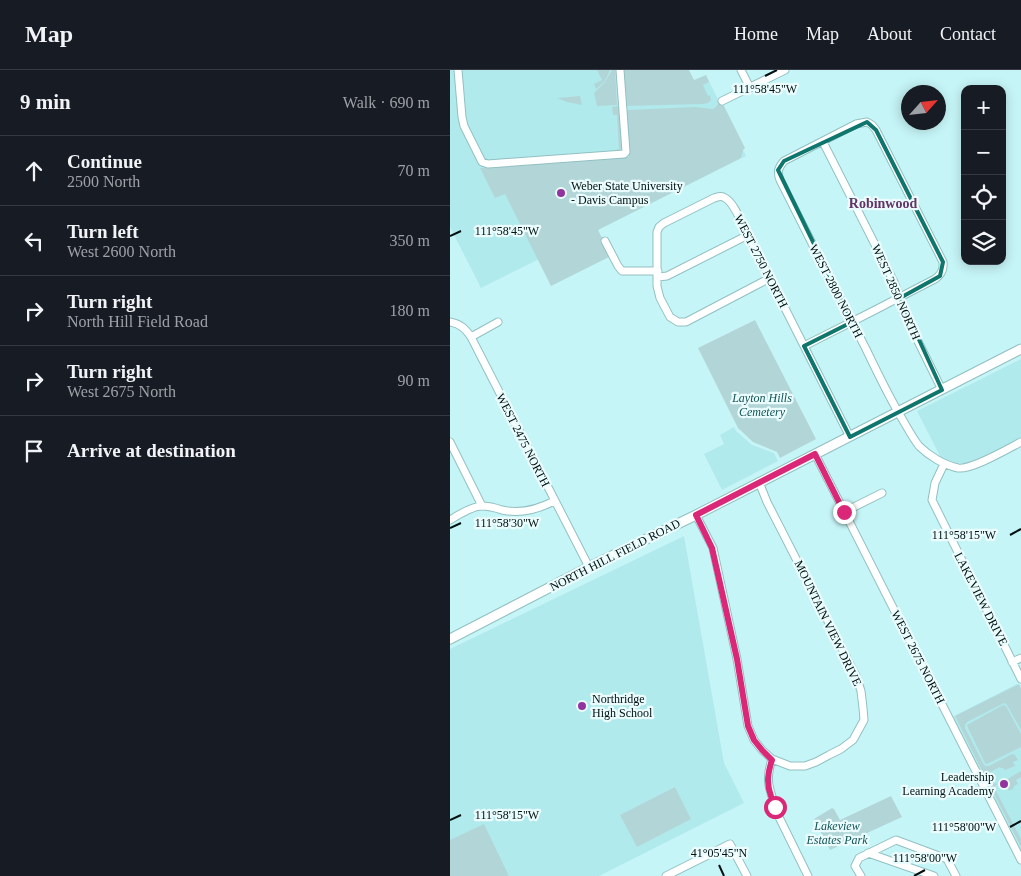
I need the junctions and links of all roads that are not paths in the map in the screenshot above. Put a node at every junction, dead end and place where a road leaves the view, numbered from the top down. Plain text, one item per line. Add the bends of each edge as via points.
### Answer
1 (458, 70) edge
2 (620, 70) edge
3 (741, 70) edge
4 (785, 70) edge
5 (750, 88) junction
6 (722, 101) dead end
7 (823, 142) junction
8 (748, 235) junction
9 (605, 241) dead end
10 (658, 274) junction
11 (770, 278) junction
12 (900, 298) junction
13 (450, 322) edge
14 (498, 322) dead end
15 (852, 322) junction
16 (471, 336) junction
17 (804, 346) junction
18 (1021, 349) edge
19 (942, 390) junction
20 (898, 412) junction
21 (850, 437) junction
22 (450, 442) edge
23 (1021, 442) edge
24 (815, 454) junction
25 (944, 464) junction
26 (759, 482) junction
27 (882, 493) dead end
28 (554, 501) junction
29 (482, 506) junction
30 (844, 512) junction
31 (696, 515) junction
32 (450, 520) edge
33 (589, 567) junction
34 (450, 639) edge
35 (1021, 658) edge
36 (1012, 662) junction
37 (1021, 679) edge
38 (772, 760) junction
39 (868, 853) junction
40 (1021, 860) edge
41 (677, 874) edge
42 (666, 876) edge
43 (747, 876) edge
44 (808, 876) edge
45 (860, 876) edge
46 (934, 876) edge
47 (956, 876) edge

1 - 2 street via 464,126 482,162 488,164 626,152
3 - 5 street
4 - 5 street
5 - 6 street
7 - 12 street, WEST 2850 NORTH
7 - 12 street via 856,124 867,122 872,125 943,262 940,276
7 - 15 street, WEST 2800 NORTH via 784,162 778,170 780,180
8 - 10 street via 667,276
8 - 10 street, WEST 2750 NORTH via 731,202 721,196 714,198 659,227 656,239
8 - 11 street, WEST 2750 NORTH
9 - 10 street via 622,270
10 - 11 street via 660,298 670,317 678,322 686,322
11 - 17 street, WEST 2750 NORTH
12 - 15 street
12 - 19 street, WEST 2850 NORTH via 903,311
13 - 16 street, WEST 2475 NORTH via 463,327
14 - 16 street
15 - 17 street
15 - 20 street, WEST 2800 NORTH
16 - 28 street, WEST 2475 NORTH
17 - 21 street, WEST 2750 NORTH
18 - 19 main road, NORTH HILL FIELD ROAD
19 - 20 main road, NORTH HILL FIELD ROAD
20 - 21 main road, NORTH HILL FIELD ROAD
20 - 25 street, WEST 2800 NORTH via 919,445
21 - 24 main road, NORTH HILL FIELD ROAD
22 - 29 street
23 - 25 street via 973,466 958,468
24 - 26 main road, NORTH HILL FIELD ROAD
24 - 30 street, WEST 2675 NORTH
25 - 36 street, LAKEVIEW DRIVE via 935,483 932,500
26 - 31 main road, NORTH HILL FIELD ROAD
26 - 38 street, MOUNTAIN VIEW DRIVE via 856,676 863,708 863,723 853,740 841,749 805,766 790,766
27 - 30 street
28 - 29 street via 524,512
28 - 33 street, WEST 2475 NORTH
29 - 32 street
30 - 40 street, WEST 2675 NORTH
31 - 33 main road, NORTH HILL FIELD ROAD
31 - 38 street via 712,548 748,726 754,740
33 - 34 main road, NORTH HILL FIELD ROAD
35 - 36 street
36 - 37 street, LAKEVIEW DRIVE
38 - 44 street via 768,782 771,795
39 - 45 street via 859,858 856,866
39 - 46 street
39 - 47 street via 896,840 947,859
41 - 42 street
41 - 43 street via 730,844

